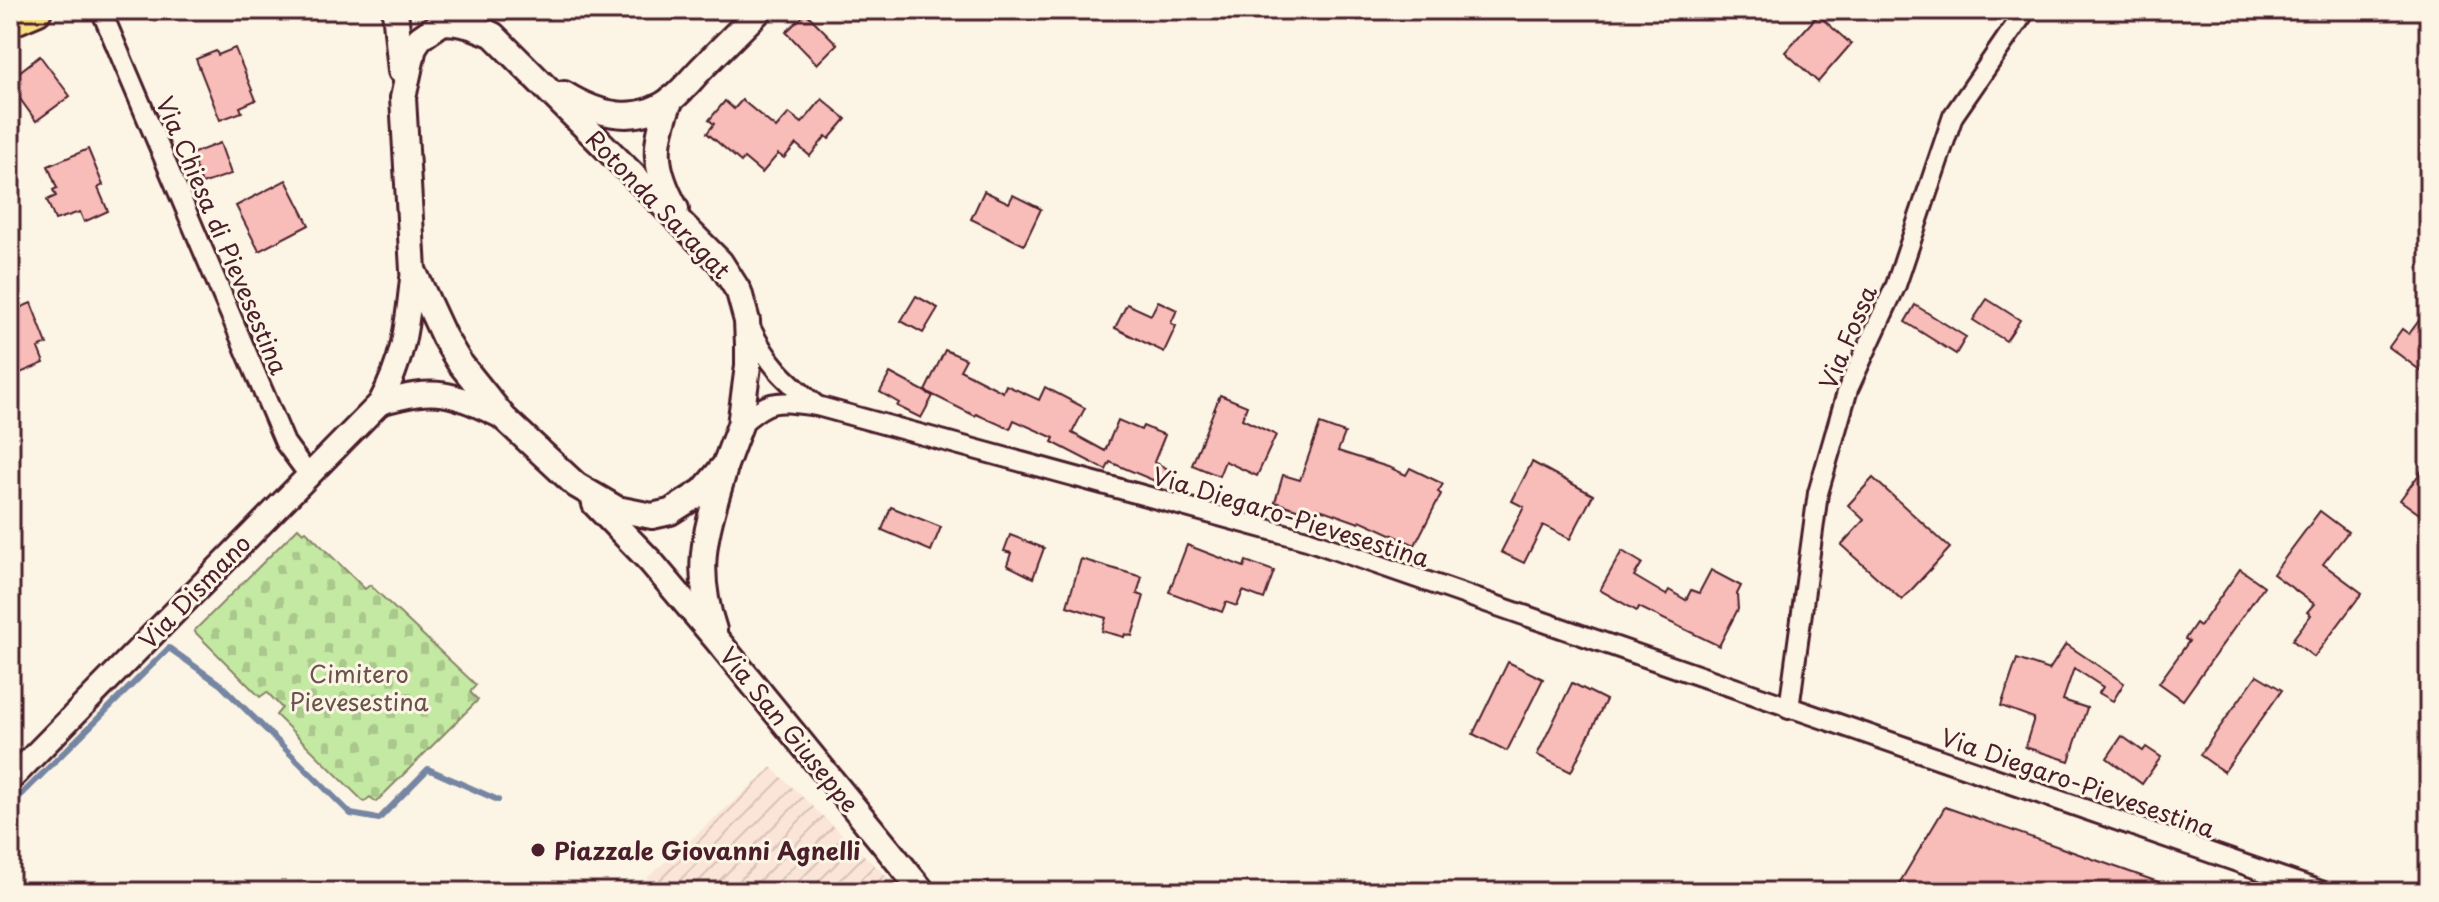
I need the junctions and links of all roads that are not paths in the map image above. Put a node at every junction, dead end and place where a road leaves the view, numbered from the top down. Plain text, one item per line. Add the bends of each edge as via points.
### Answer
1 (36, 10) edge
2 (101, 10) edge
3 (395, 10) edge
4 (469, 10) edge
5 (760, 10) edge
6 (2026, 10) edge
7 (10, 21) edge
8 (493, 35) junction
9 (530, 74) junction
10 (403, 98) junction
11 (671, 99) junction
12 (685, 225) junction
13 (413, 270) junction
14 (747, 321) junction
15 (380, 403) junction
16 (817, 406) junction
17 (504, 418) junction
18 (740, 425) junction
19 (725, 465) junction
20 (308, 474) junction
21 (576, 485) junction
22 (717, 640) junction
23 (1789, 709) junction
24 (10, 780) edge
25 (887, 850) junction
26 (909, 892) edge
27 (923, 892) edge
28 (2324, 892) edge

1 - 7 highway
2 - 20 street, Via Chiesa di Pievesestina via 285,443
3 - 10 main road
4 - 8 main road
5 - 11 main road
6 - 23 street, Via Fossa via 1953,116 1896,285 1848,389 1818,493
8 - 9 main road, Rotonda Saragat
8 - 10 main road, Rotonda Saragat via 459,22 434,26 414,47
9 - 11 main road via 604,114 623,116
9 - 12 main road, Rotonda Saragat
10 - 13 main road, Rotonda Saragat
11 - 12 main road via 656,162
12 - 14 main road, Rotonda Saragat via 732,279
13 - 15 street, Via Dismano via 404,348
13 - 17 main road, Rotonda Saragat via 459,362
14 - 16 street, Via Diegaro-Pievesestina via 765,356
14 - 18 main road, Rotonda Saragat via 748,366
15 - 17 street via 441,392
15 - 20 street, Via Dismano
16 - 18 street, Via Diegaro-Pievesestina via 772,402
16 - 23 street, Via Diegaro-Pievesestina via 1307,540
17 - 21 main road, Rotonda Saragat
18 - 19 main road, Rotonda Saragat
19 - 21 main road, Rotonda Saragat via 684,505 652,516 617,509
19 - 22 main road, Via San Giuseppe via 704,539 701,578
20 - 24 street, Via Dismano
21 - 22 main road, Via San Giuseppe
22 - 25 main road, Via San Giuseppe
23 - 28 street, Via Diegaro-Pievesestina
25 - 26 main road
25 - 27 main road, Via San Giuseppe

